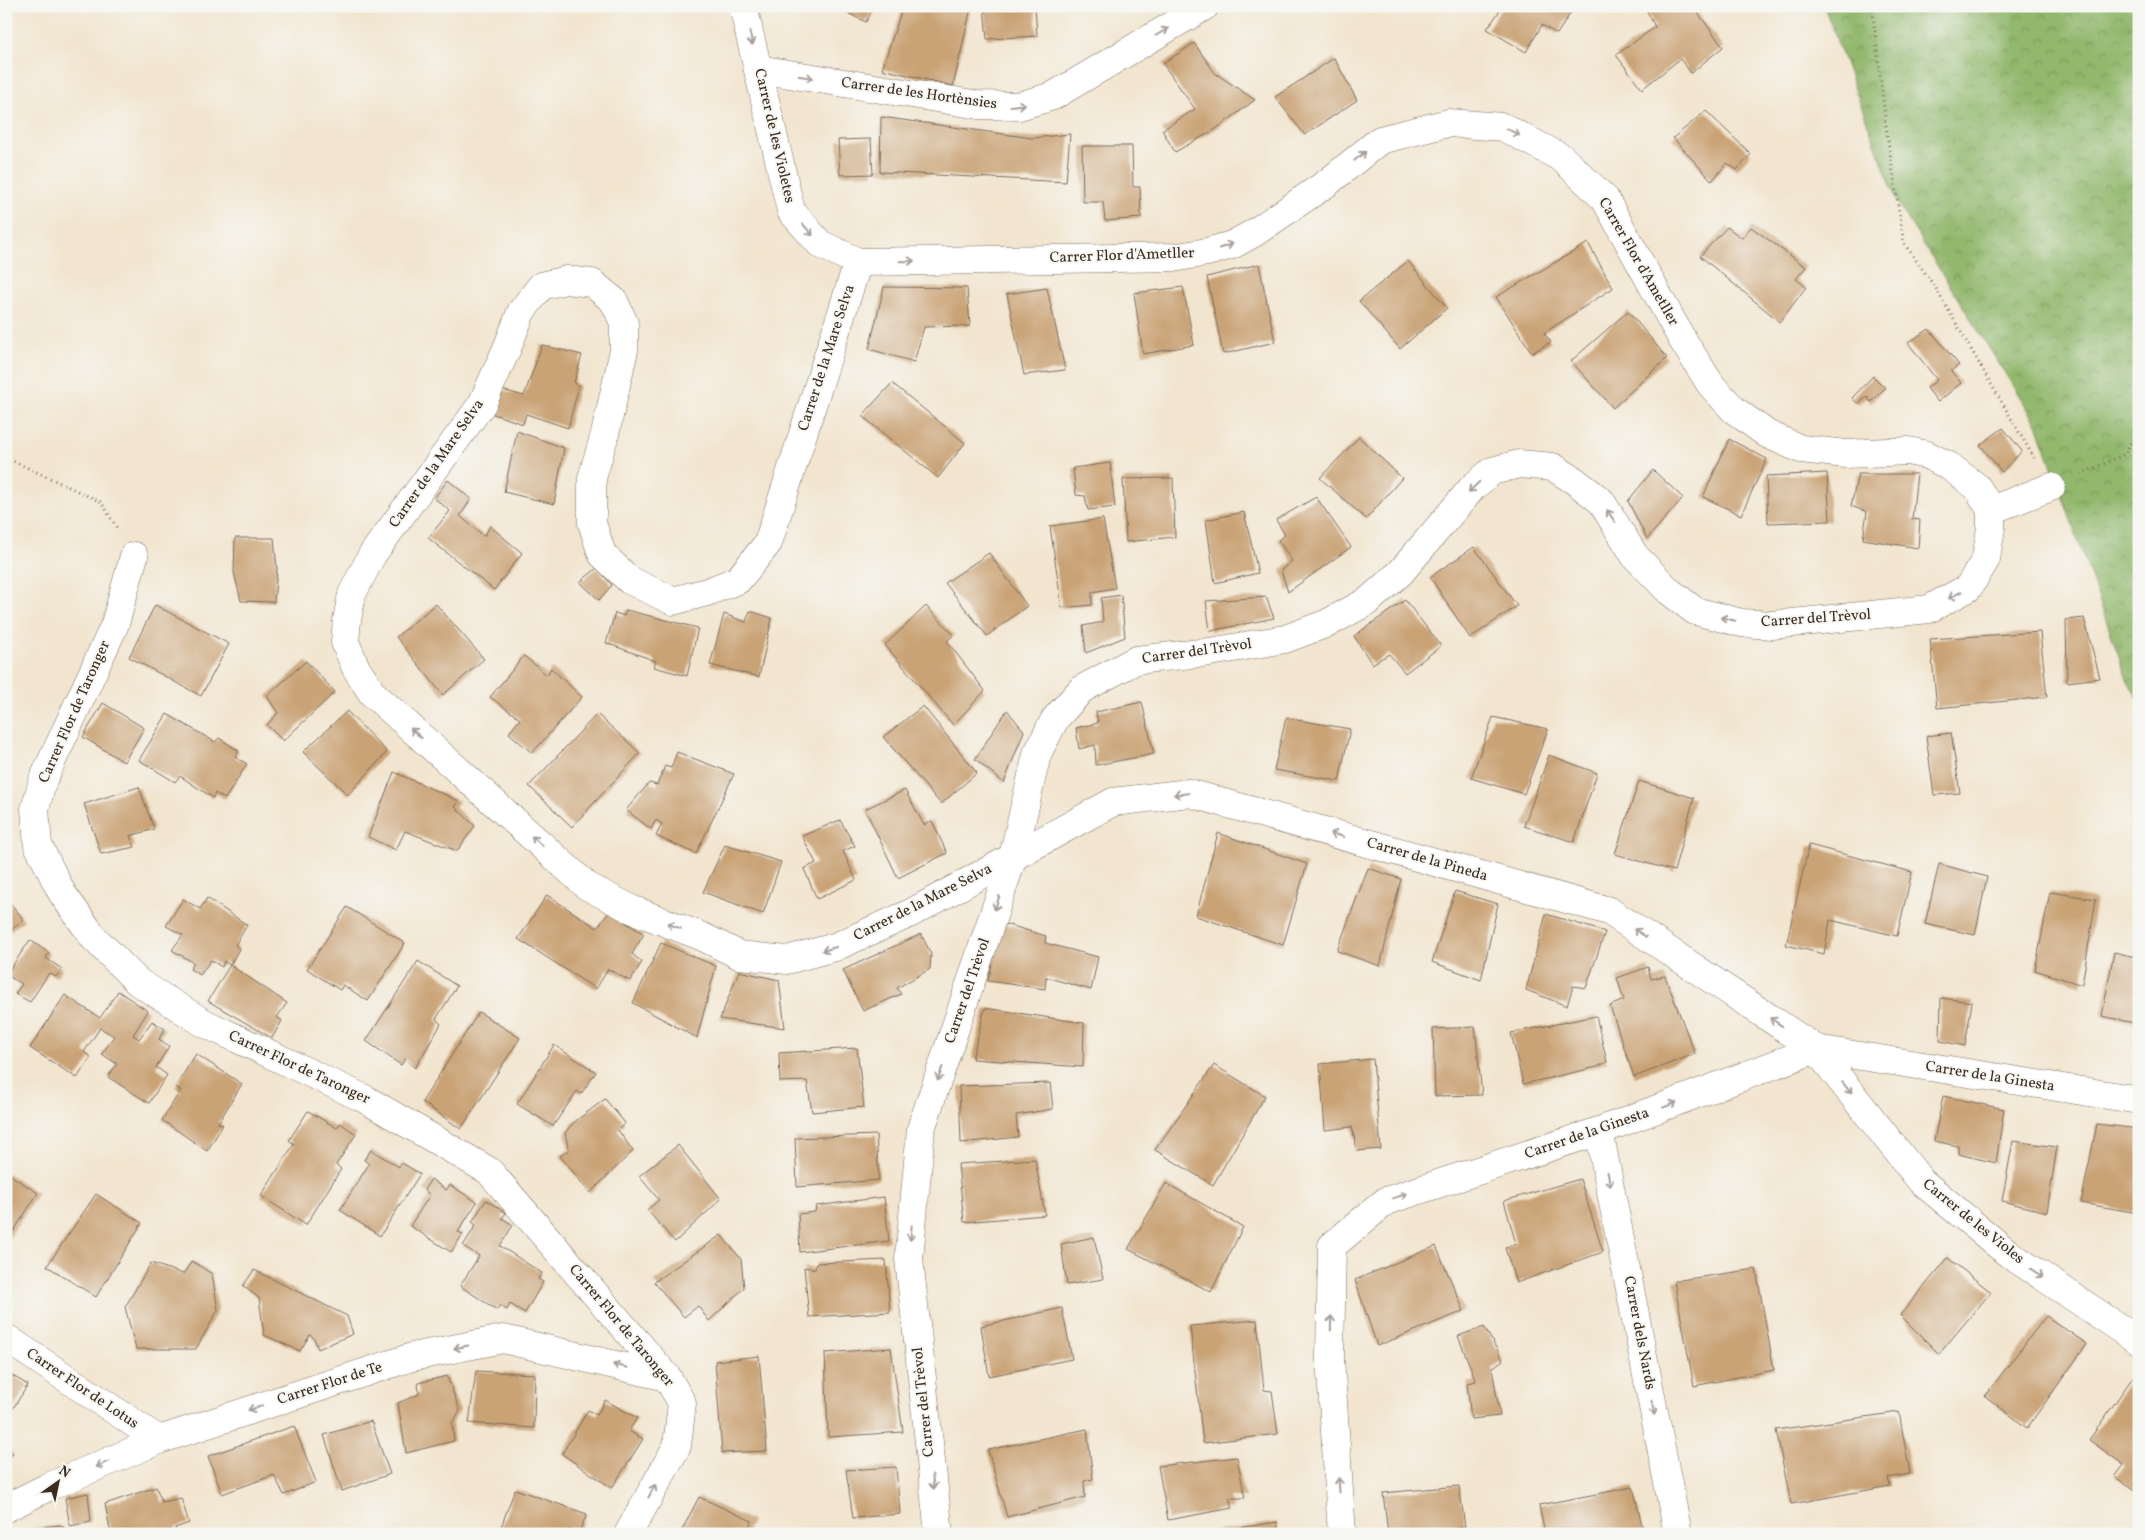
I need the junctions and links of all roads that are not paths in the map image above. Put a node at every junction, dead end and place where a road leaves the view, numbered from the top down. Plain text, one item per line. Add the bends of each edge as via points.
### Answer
1 (744, 6) edge
2 (1205, 6) edge
3 (758, 69) junction
4 (858, 262) junction
5 (2051, 487) road end
6 (1991, 510) junction
7 (134, 556) road end
8 (1013, 857) junction
9 (1816, 1049) junction
10 (2139, 1100) edge
11 (1600, 1132) junction
12 (6, 1338) edge
13 (2139, 1341) edge
14 (667, 1377) junction
15 (159, 1440) junction
16 (6, 1508) edge
17 (628, 1534) edge
18 (939, 1534) edge
19 (1342, 1534) edge
20 (1678, 1534) edge

1 -> 3 street, Carrer de les Violetes
3 -> 2 street, Carrer de les Hortènsies via 979,105 1019,106 1053,96
3 -> 4 street, Carrer de les Violetes via 792,211 820,244
4 -> 6 street, Carrer Flor d'Ametller via 1179,257 1207,252 1232,245 1254,233 1326,183 1380,140 1448,123 1503,127 1562,158 1605,199 1687,347 1711,385 1734,410 1767,434 1801,449 1846,454 1908,451 1927,455 1950,466 1977,486
8 -> 4 street, Carrer de la Mare Selva via 911,913 835,947 787,960 740,955 631,909 588,886 372,693 345,642 352,594 372,555 482,404 521,312 541,286 566,280 592,283 614,301 624,324 624,350 592,478 592,523 602,554 629,580 673,601 738,580 768,543
5 - 6 street
6 -> 8 street, Carrer del Trèvol via 1986,559 1968,588 1928,609 1801,623 1742,623 1695,611 1669,591 1635,556 1601,501 1575,480 1552,467 1520,464 1492,471 1473,487 1400,573 1368,601 1328,623 1285,639 1136,660 1082,689 1055,719 1037,754
7 - 14 street, Carrer Flor de Taronger via 116,624 43,780 35,809 38,844 62,893 94,938 138,982 204,1023 365,1099 488,1171
9 -> 8 street, Carrer de la Pineda via 1609,912 1188,793 1112,802
8 -> 18 street, Carrer del Trèvol via 921,1129 909,1259
9 - 10 street, Carrer de la Ginesta
11 -> 9 street, Carrer de la Ginesta
9 -> 13 street, Carrer de les Violes via 1921,1181 2009,1254
19 -> 11 street, Carrer de la Ginesta via 1330,1358 1332,1246 1386,1201
11 -> 20 street, Carrer dels Nards
12 - 15 street, Carrer Flor de Lotus
14 -> 15 street, Carrer Flor de Te via 503,1339 412,1357
17 -> 14 street, Carrer Flor de Taronger via 677,1446 682,1403
15 -> 16 street, Carrer Flor de Te

